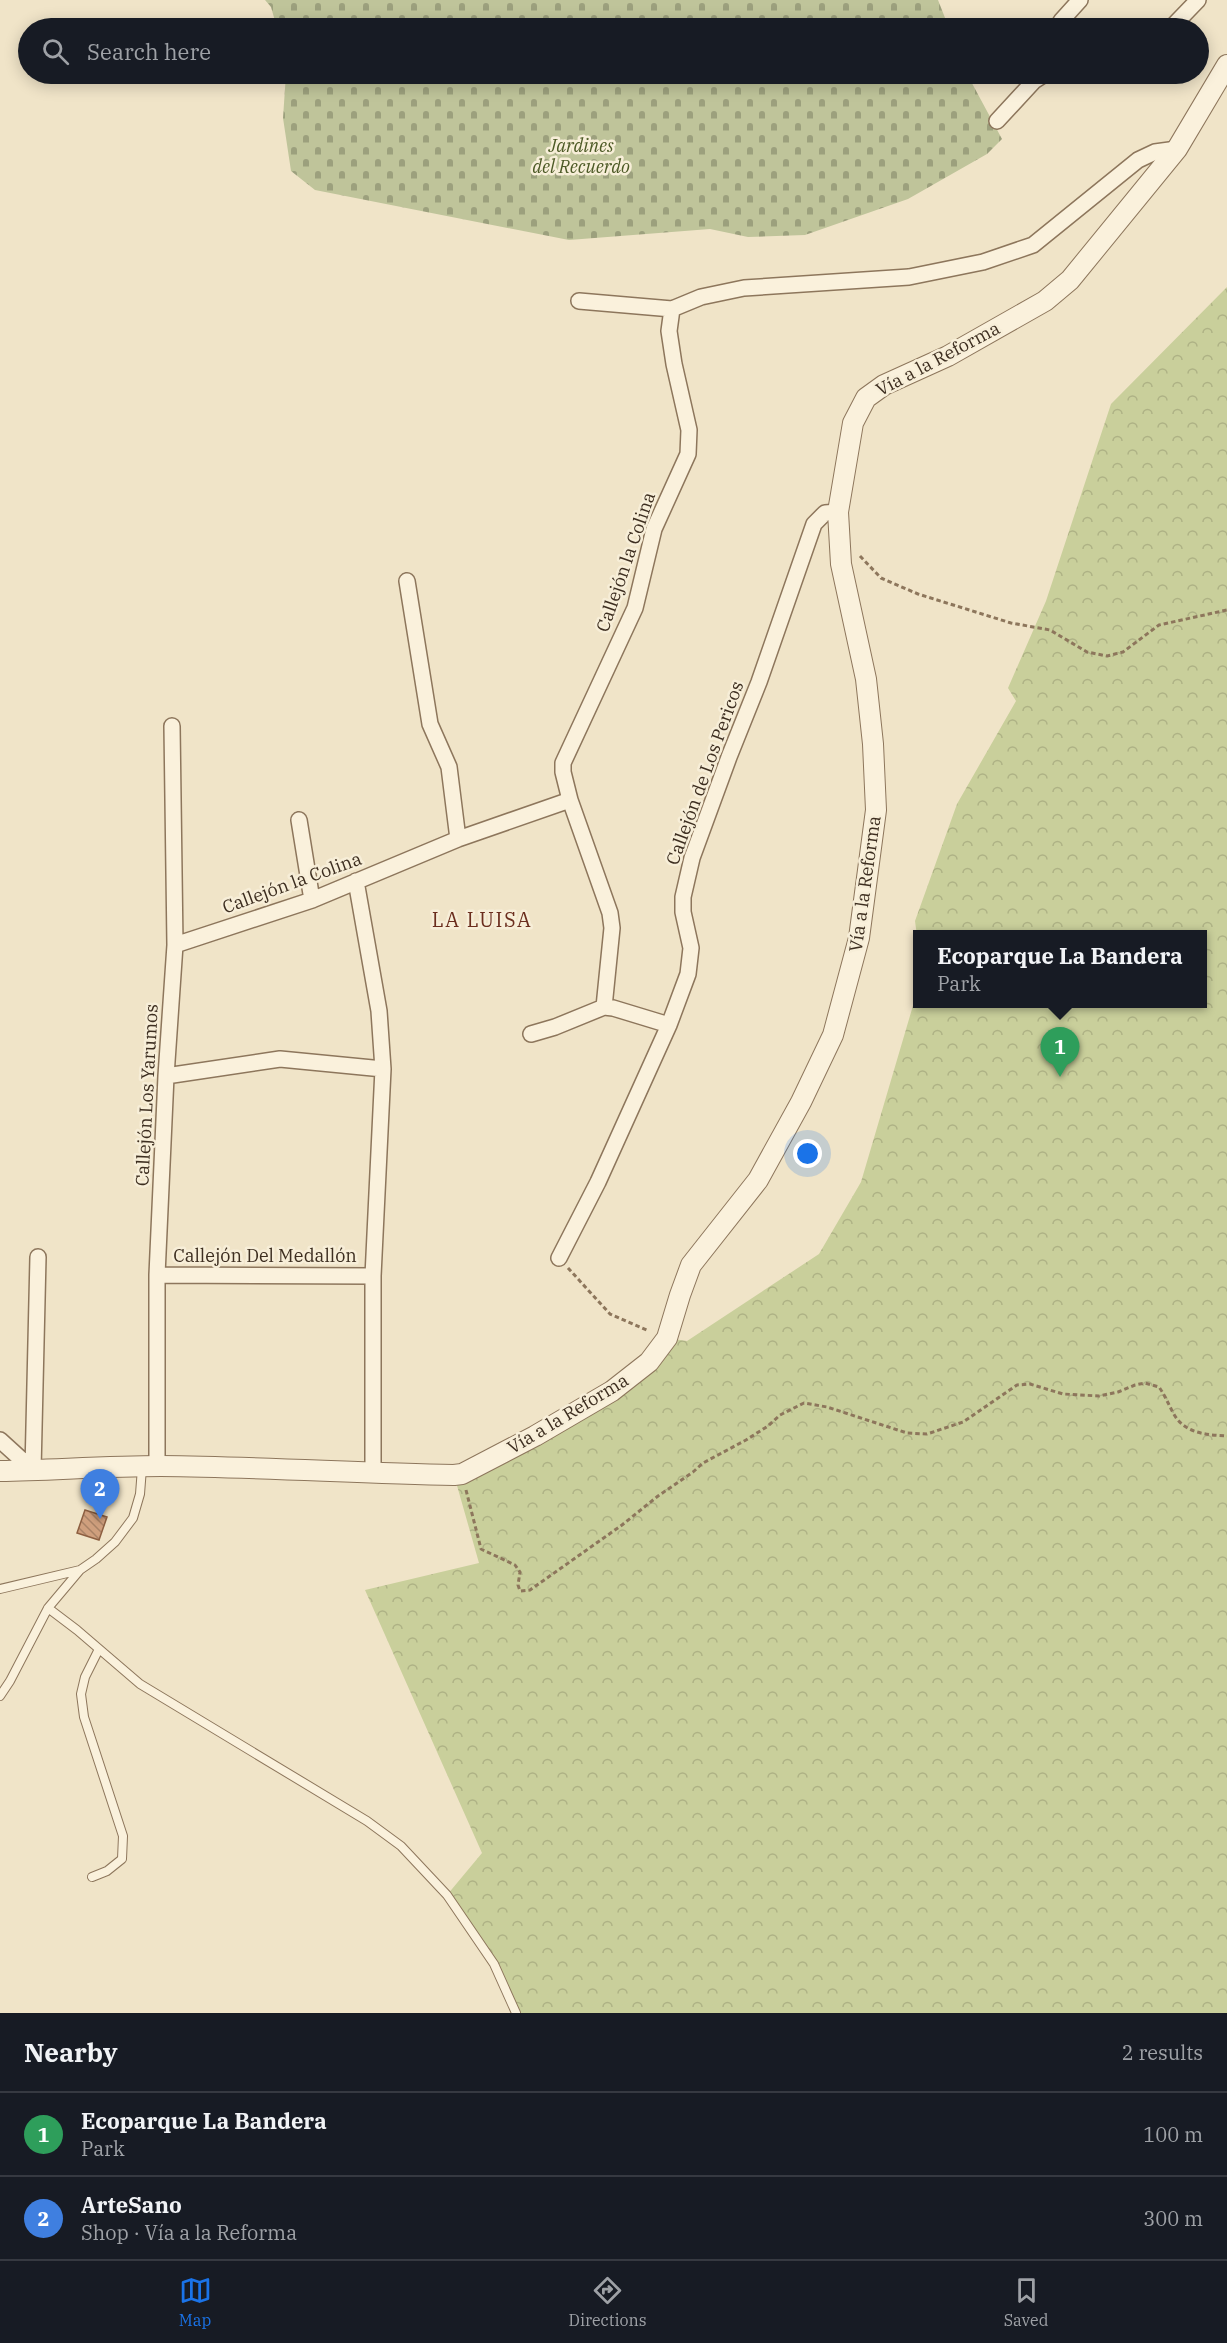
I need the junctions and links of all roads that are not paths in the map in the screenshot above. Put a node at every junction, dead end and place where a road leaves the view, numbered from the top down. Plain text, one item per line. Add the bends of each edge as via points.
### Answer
1 (1080, 0) edge
2 (1198, 0) edge
3 (1064, 18) edge
4 (1181, 18) edge
5 (1227, 65) edge
6 (1031, 84) edge
7 (997, 122) dead end
8 (1177, 149) junction
9 (579, 301) dead end
10 (672, 309) junction
11 (838, 512) junction
12 (407, 581) dead end
13 (172, 726) dead end
14 (570, 800) junction
15 (299, 820) dead end
16 (458, 839) junction
17 (356, 880) junction
18 (312, 900) junction
19 (175, 945) junction
20 (604, 1007) junction
21 (669, 1024) junction
22 (531, 1034) dead end
23 (383, 1069) junction
24 (166, 1076) junction
25 (38, 1257) dead end
26 (559, 1258) road end
27 (157, 1275) junction
28 (373, 1276) junction
29 (0, 1440) edge
30 (149, 1467) junction
31 (33, 1470) junction
32 (0, 1471) edge
33 (373, 1474) junction
34 (80, 1570) junction
35 (0, 1589) edge
36 (48, 1608) junction
37 (99, 1649) junction
38 (0, 1696) edge
39 (92, 1877) dead end
40 (516, 2013) edge

1 - 3 street
2 - 4 street
5 - 8 street, Vía a la Reforma
6 - 7 street
8 - 10 street via 1155,152 1138,160 1033,245 983,262 909,277 744,288 701,297
8 - 11 street, Vía a la Reforma via 1070,280 1045,301 866,398 853,423
9 - 10 street
10 - 14 street, Callejón la Colina via 669,331 689,430 688,454 654,529 635,608 563,763
11 - 21 street, Callejón de Los Pericos via 825,513 814,524 692,858 682,897 691,948 688,974
11 - 33 street, Vía a la Reforma via 841,564 866,679 876,810 859,938 833,1035 801,1102 758,1180 691,1266 667,1338 649,1362 612,1391 535,1437 462,1473
12 - 16 street via 430,724 449,767
13 - 19 street, Callejón Los Yarumos
14 - 16 street, Callejón la Colina
14 - 20 street via 610,914
15 - 18 street
16 - 17 street, Callejón la Colina
17 - 18 street, Callejón la Colina
17 - 23 street via 379,1011
18 - 19 street, Callejón la Colina
19 - 24 street, Callejón Los Yarumos
20 - 21 street
20 - 22 street
21 - 26 street, Callejón de Los Pericos
23 - 24 street via 280,1059
23 - 28 street
24 - 27 street, Callejón Los Yarumos
25 - 31 street
27 - 28 street, Callejón Del Medallón
27 - 30 street, Callejón Los Yarumos
28 - 33 street
29 - 31 street
30 - 31 street, Vía a la Reforma
30 - 33 street, Vía a la Reforma via 256,1467
30 - 34 lane via 133,1518 115,1542
31 - 32 street, Vía a la Reforma
34 - 35 lane
34 - 36 lane
36 - 37 lane
36 - 38 lane
37 - 39 lane via 81,1694 84,1717 123,1836 122,1858
37 - 40 lane via 140,1684 367,1821 401,1846 454,1905 494,1964

